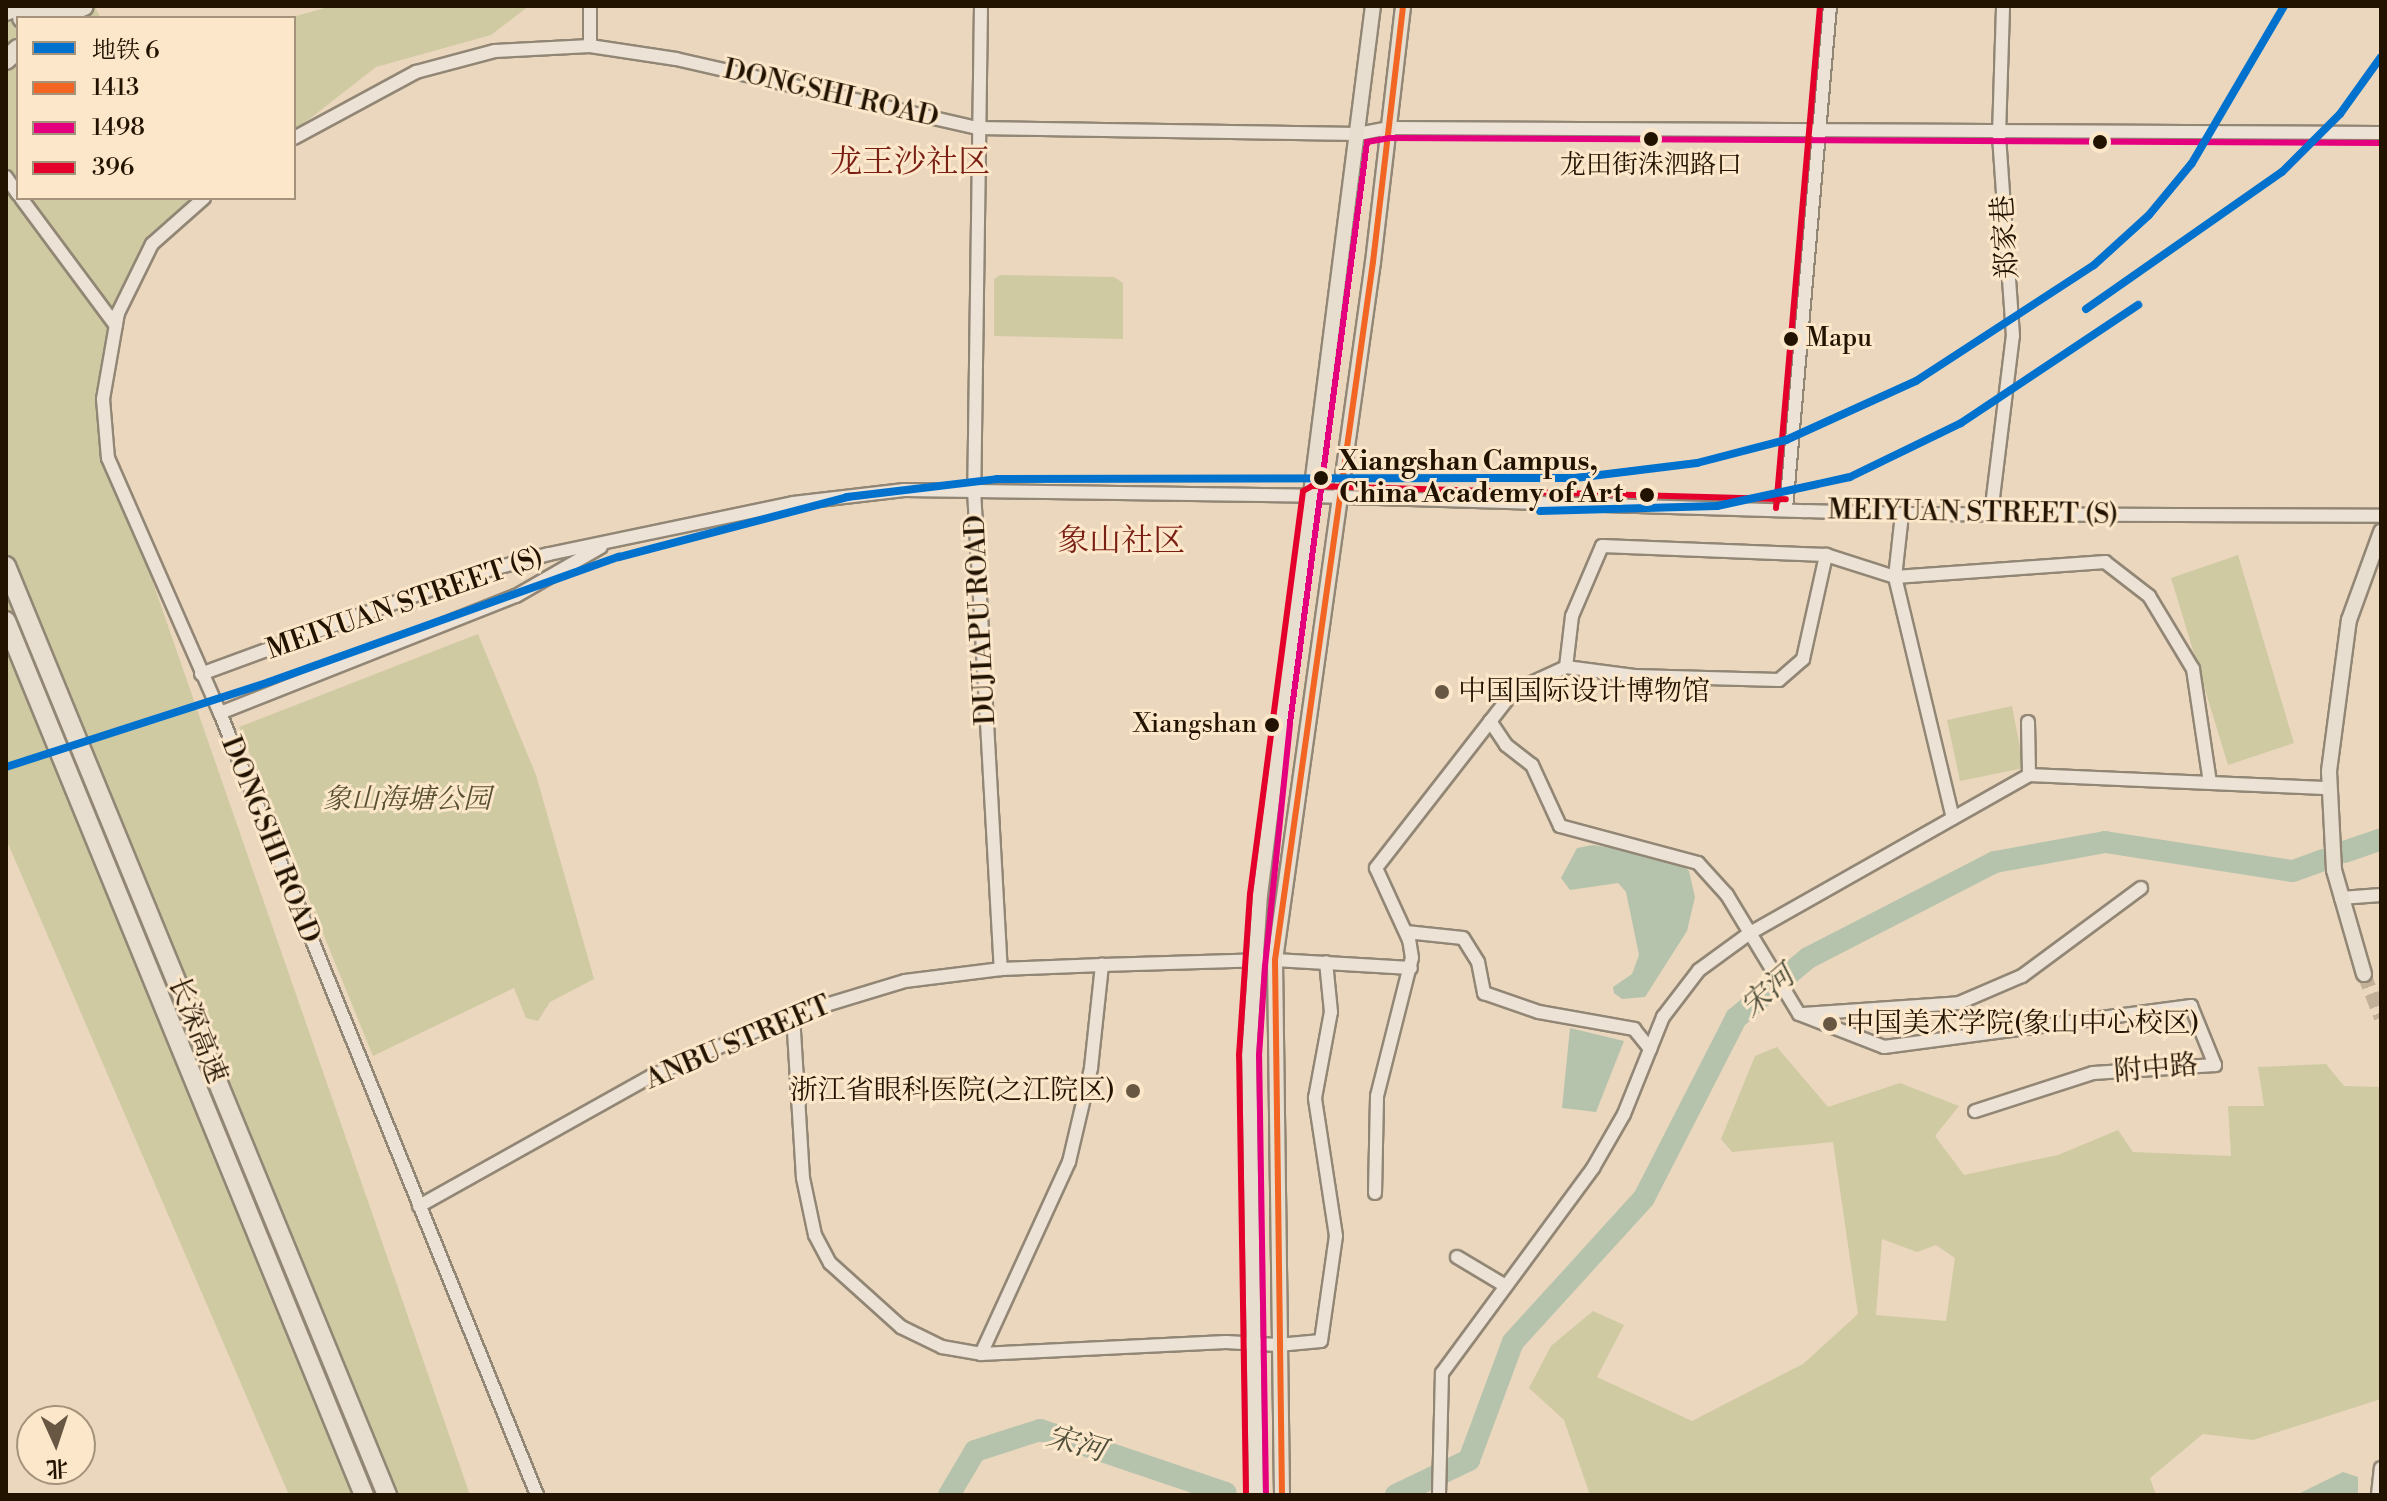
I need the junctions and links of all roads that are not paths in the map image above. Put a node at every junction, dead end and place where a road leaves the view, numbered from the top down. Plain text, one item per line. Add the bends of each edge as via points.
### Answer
1 (48, 6) edge
2 (84, 6) edge
3 (590, 6) edge
4 (981, 6) edge
5 (1373, 6) edge
6 (1403, 6) edge
7 (1830, 6) edge
8 (2003, 6) edge
9 (14, 16) edge
10 (61, 16) edge
11 (590, 46) junction
12 (977, 128) junction
13 (1389, 128) junction
14 (2381, 133) edge
15 (1358, 134) junction
16 (1816, 135) junction
17 (1999, 135) junction
18 (296, 137) edge
19 (23, 200) edge
20 (202, 200) edge
21 (116, 326) junction
22 (974, 490) junction
23 (1312, 496) junction
24 (1340, 498) junction
25 (1786, 509) junction
26 (1902, 514) junction
27 (1991, 514) junction
28 (2381, 516) edge
29 (2381, 532) edge
30 (610, 541) junction
31 (6, 549) edge
32 (1826, 555) junction
33 (6, 566) edge
34 (1895, 577) junction
35 (21, 598) junction
36 (6, 621) edge
37 (6, 650) edge
38 (1566, 667) junction
39 (201, 674) junction
40 (36, 694) junction
41 (220, 713) junction
42 (1490, 721) junction
43 (2028, 722) dead end
44 (2029, 775) junction
45 (2210, 783) junction
46 (2330, 788) junction
47 (1953, 818) junction
48 (2141, 888) dead end
49 (2379, 896) edge
50 (2341, 898) junction
51 (2381, 911) edge
52 (1406, 932) junction
53 (1750, 933) junction
54 (1275, 960) junction
55 (1326, 962) junction
56 (1102, 965) junction
57 (1255, 965) junction
58 (1411, 968) junction
59 (1001, 969) junction
60 (2364, 974) tunnel mouth
61 (1799, 1014) junction
62 (793, 1015) junction
63 (1650, 1049) junction
64 (1975, 1111) dead end
65 (1375, 1193) dead end
66 (419, 1206) junction
67 (1457, 1257) dead end
68 (1504, 1285) junction
69 (1278, 1345) junction
70 (1254, 1346) junction
71 (981, 1354) junction
72 (2381, 1468) edge
73 (364, 1495) edge
74 (387, 1495) edge
75 (537, 1495) edge
76 (1256, 1495) edge
77 (1282, 1495) edge
78 (1439, 1495) edge
79 (2378, 1495) edge

1 - 9 highway
2 - 10 highway
3 - 11 street
4 - 12 street, DUJIAPU ROAD
5 - 15 main road
6 - 13 main road
7 - 16 street
8 - 17 street, 郑家巷
11 - 12 street, DONGSHI ROAD via 676,59
11 - 18 street, DONGSHI ROAD via 495,51 416,72
12 - 15 street, DONGSHI ROAD
12 - 22 street, DUJIAPU ROAD
13 - 15 street, DONGSHI ROAD
13 - 16 street, DONGSHI ROAD
13 - 24 main road
14 - 17 street, DONGSHI ROAD
15 - 23 main road
16 - 17 street, DONGSHI ROAD
16 - 25 street
17 - 27 street, 郑家巷 via 2013,336
19 - 21 street
20 - 21 street, DONGSHI ROAD via 152,244
21 - 39 street, DONGSHI ROAD via 103,399 108,458
22 - 23 street, MEIYUAN STREET (S)
22 - 30 street, MEIYUAN STREET (S) via 904,490 793,503
22 - 59 street, DUJIAPU ROAD
23 - 24 street, MEIYUAN STREET (S)
23 - 57 main road via 1280,722
24 - 25 street, MEIYUAN STREET (S)
24 - 54 main road
25 - 26 street, MEIYUAN STREET (S)
26 - 27 street, MEIYUAN STREET (S)
26 - 34 street
27 - 28 street, MEIYUAN STREET (S)
29 - 46 main road via 2349,620
30 - 39 street, MEIYUAN STREET (S) via 470,575
30 - 41 street, MEIYUAN STREET (S) via 516,596
31 - 35 highway
32 - 34 street
32 - 38 street via 1602,546 1572,616
32 - 38 street via 1803,659 1779,680 1634,676
33 - 35 highway, 长深高速
34 - 45 street via 2105,562 2149,596 2193,669
34 - 47 street
35 - 74 highway, 长深高速
36 - 40 highway, 长深高速
37 - 40 highway
38 - 42 street via 1514,691
39 - 41 street, DONGSHI ROAD
40 - 73 highway, 长深高速
41 - 66 street, DONGSHI ROAD
42 - 52 street via 1376,868
42 - 53 street via 1506,745 1532,765 1560,826 1698,863 1727,895
43 - 44 street
44 - 45 street
44 - 47 street
45 - 46 street
46 - 50 main road via 2334,870
47 - 53 street
48 - 61 street via 2022,976 1959,1003
49 - 50 street
49 - 51 street
50 - 60 main road
52 - 58 street
52 - 63 street via 1463,938 1478,962 1484,993 1539,1012 1634,1029
53 - 61 street
53 - 63 street via 1699,970 1663,1017
54 - 55 street, ANBU STREET
54 - 57 street, ANBU STREET
54 - 69 main road
55 - 58 street, ANBU STREET
55 - 69 street via 1331,1012 1315,1098 1336,1236 1321,1341
56 - 57 street, ANBU STREET
56 - 59 street, ANBU STREET
56 - 71 street via 1091,1068 1069,1162
57 - 70 main road via 1249,1056
58 - 65 street via 1377,1096
59 - 62 street, ANBU STREET via 905,981
61 - 64 street, 附中路 via 1884,1047 2191,1006 2215,1065 2093,1073
62 - 66 street, ANBU STREET via 652,1076
62 - 71 street via 803,1178 815,1235 830,1263 901,1327 942,1347
63 - 68 street via 1624,1114 1593,1168
66 - 75 street, DONGSHI ROAD
67 - 68 street
68 - 78 street via 1442,1373
69 - 70 street
69 - 77 main road
70 - 71 street via 1226,1342
70 - 76 main road
72 - 79 street

